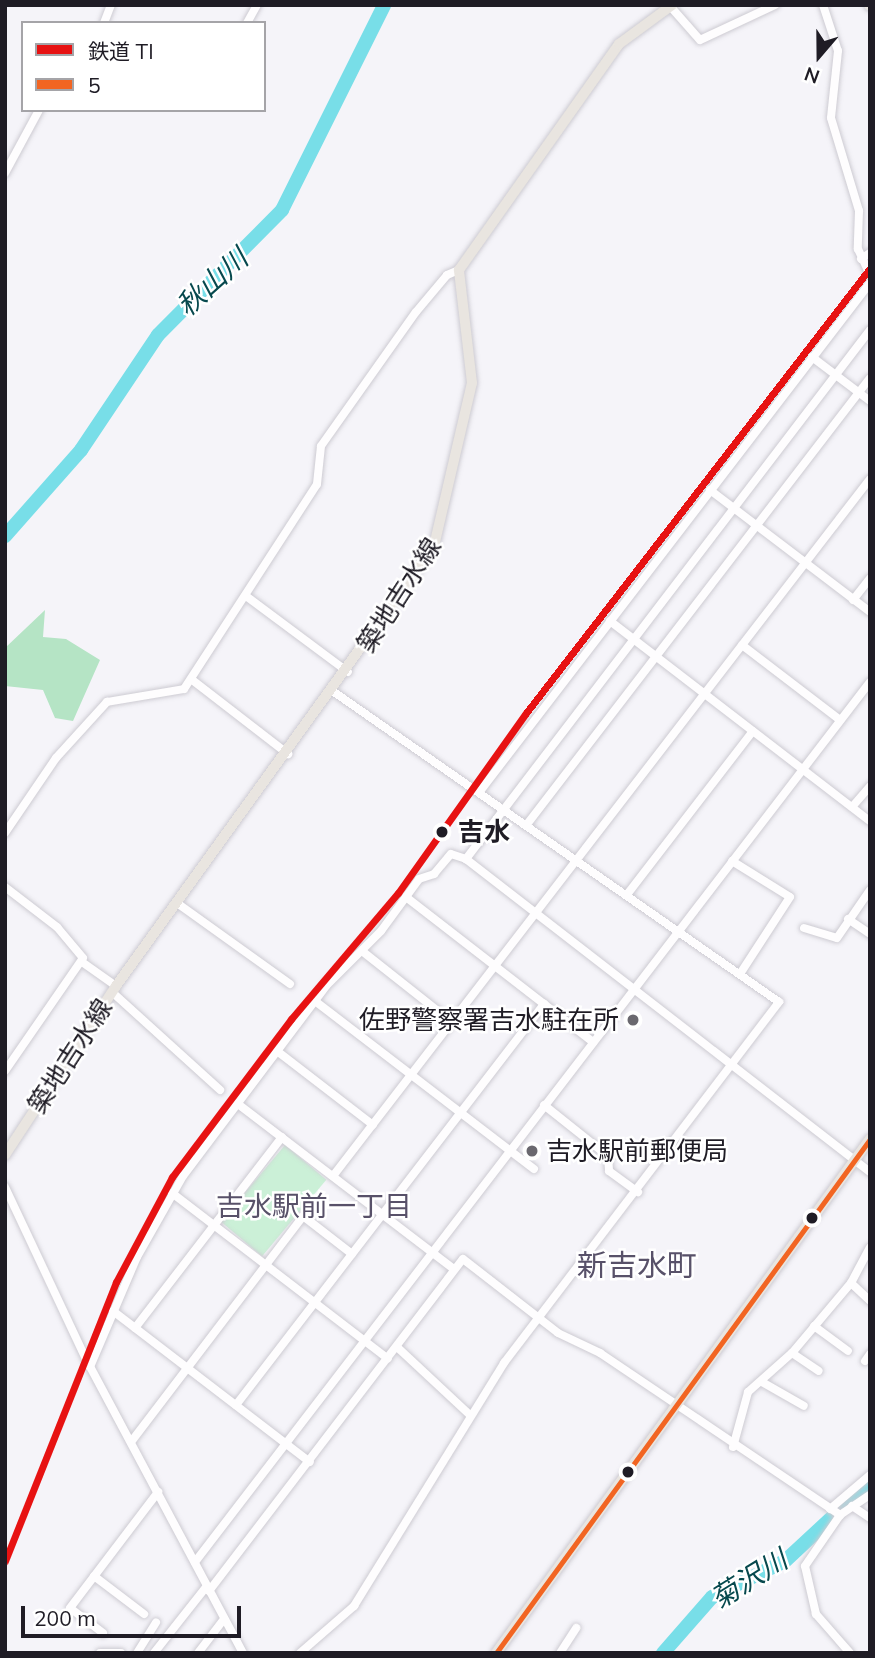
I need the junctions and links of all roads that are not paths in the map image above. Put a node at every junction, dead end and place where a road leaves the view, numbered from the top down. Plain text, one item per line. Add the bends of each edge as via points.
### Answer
1 (257, 5) edge
2 (775, 5) edge
3 (823, 5) edge
4 (671, 6) edge
5 (248, 21) edge
6 (38, 112) edge
7 (5, 173) edge
8 (870, 253) edge
9 (861, 259) junction
10 (459, 270) junction
11 (870, 275) edge
12 (870, 282) edge
13 (870, 330) edge
14 (813, 357) junction
15 (835, 375) junction
16 (870, 377) edge
17 (858, 392) junction
18 (870, 401) edge
19 (870, 479) edge
20 (710, 490) junction
21 (733, 508) junction
22 (756, 526) junction
23 (805, 563) junction
24 (870, 578) edge
25 (246, 596) junction
26 (853, 600) junction
27 (870, 612) edge
28 (610, 621) junction
29 (632, 638) junction
30 (743, 645) junction
31 (654, 656) junction
32 (348, 672) junction
33 (191, 679) junction
34 (870, 682) edge
35 (334, 692) junction
36 (705, 694) junction
37 (840, 720) junction
38 (753, 731) junction
39 (288, 754) junction
40 (802, 769) junction
41 (870, 786) edge
42 (481, 790) junction
43 (504, 807) junction
44 (852, 807) junction
45 (870, 821) edge
46 (528, 823) junction
47 (5, 833) edge
48 (578, 857) junction
49 (466, 859) junction
50 (732, 861) junction
51 (5, 887) edge
52 (870, 890) edge
53 (629, 892) junction
54 (406, 897) junction
55 (177, 904) junction
56 (536, 912) junction
57 (848, 919) junction
58 (680, 928) junction
59 (804, 928) dead end
60 (870, 934) edge
61 (362, 951) junction
62 (82, 962) junction
63 (495, 966) junction
64 (743, 971) junction
65 (290, 984) dead end
66 (635, 988) junction
67 (114, 989) junction
68 (316, 1001) junction
69 (544, 1004) junction
70 (452, 1022) junction
71 (593, 1042) junction
72 (277, 1051) junction
73 (734, 1067) junction
74 (5, 1071) edge
75 (412, 1074) junction
76 (220, 1090) dead end
77 (238, 1104) junction
78 (544, 1105) junction
79 (460, 1112) junction
80 (373, 1125) junction
81 (282, 1137) junction
82 (870, 1139) edge
83 (510, 1150) junction
84 (5, 1155) edge
85 (854, 1160) junction
86 (534, 1169) dead end
87 (870, 1172) edge
88 (333, 1176) junction
89 (5, 1186) edge
90 (638, 1192) junction
91 (173, 1193) junction
92 (382, 1214) junction
93 (215, 1226) junction
94 (870, 1248) edge
95 (432, 1251) junction
96 (352, 1254) junction
97 (265, 1265) junction
98 (454, 1269) junction
99 (851, 1283) junction
100 (870, 1301) edge
101 (314, 1303) junction
102 (113, 1311) junction
103 (539, 1320) junction
104 (814, 1326) junction
105 (135, 1328) junction
106 (364, 1340) junction
107 (397, 1347) junction
108 (848, 1352) dead end
109 (792, 1353) junction
110 (388, 1359) junction
111 (90, 1367) junction
112 (186, 1368) junction
113 (819, 1371) dead end
114 (762, 1382) junction
115 (236, 1405) junction
116 (676, 1406) junction
117 (804, 1406) dead end
118 (470, 1415) junction
119 (131, 1443) junction
120 (286, 1444) junction
121 (733, 1447) junction
122 (310, 1462) junction
123 (870, 1475) edge
124 (158, 1492) junction
125 (870, 1495) edge
126 (852, 1506) junction
127 (830, 1509) junction
128 (840, 1515) junction
129 (870, 1518) edge
130 (195, 1562) junction
131 (94, 1576) junction
132 (208, 1589) junction
133 (144, 1615) dead end
134 (224, 1619) junction
135 (156, 1622) dead end
136 (576, 1628) dead end
137 (103, 1633) dead end
138 (498, 1652) edge
139 (847, 1652) edge
140 (100, 1653) edge
141 (121, 1653) edge
142 (137, 1653) edge
143 (154, 1653) edge
144 (198, 1653) edge
145 (243, 1653) edge
146 (300, 1653) edge
147 (560, 1653) edge

1 - 5 street
2 - 4 street via 700,40
3 - 9 street via 838,51 831,118 859,211
4 - 10 main road via 619,44
6 - 7 street
8 - 9 street
9 - 11 street
10 - 25 street via 421,305 321,446 317,484
10 - 32 main road, 築地吉水線 via 472,383 441,532
12 - 14 street
13 - 15 street
14 - 15 street
14 - 20 street
15 - 17 street
15 - 21 street
16 - 17 street
17 - 18 street
17 - 22 street
19 - 23 street
20 - 21 street
20 - 28 street
21 - 22 street
21 - 29 street
22 - 23 street
22 - 31 street
23 - 26 street
23 - 30 street
24 - 26 street
25 - 32 street
25 - 33 street
26 - 27 street
28 - 29 street
28 - 42 street
29 - 31 street
29 - 43 street
30 - 36 street
30 - 37 street
31 - 36 street
31 - 46 street
32 - 35 main road, 築地吉水線
33 - 39 street
33 - 47 street via 167,696 107,702 56,758
34 - 37 street
35 - 39 main road, 築地吉水線
35 - 42 street
36 - 38 street
36 - 48 street
37 - 40 street
38 - 40 street
38 - 53 street
39 - 55 main road, 築地吉水線
40 - 44 street
40 - 50 street
41 - 44 street
42 - 43 street
43 - 46 street
43 - 49 street
44 - 45 street
46 - 48 street
48 - 53 street
48 - 56 street
49 - 54 street via 449,855
49 - 56 street
50 - 58 street
50 - 64 street via 790,897
51 - 62 street via 57,927
52 - 57 street
53 - 58 street
54 - 61 street
54 - 63 street
55 - 65 street
55 - 67 main road, 築地吉水線
56 - 63 street
56 - 66 street
57 - 59 street via 837,938
57 - 60 street
58 - 64 street
58 - 66 street
61 - 68 street
61 - 70 street
62 - 67 street
62 - 74 street
63 - 69 street
63 - 70 street
64 - 73 street via 776,994 778,1006
66 - 71 street
66 - 73 street
67 - 76 street
67 - 84 main road, 築地吉水線
68 - 72 street
68 - 75 street
69 - 71 street
69 - 79 street
70 - 75 street
71 - 78 street
72 - 77 street
72 - 80 street
73 - 85 street
73 - 90 street
75 - 79 street
75 - 80 street
77 - 81 street
77 - 91 street
78 - 83 street
78 - 90 street via 608,1156 609,1171
79 - 83 street
79 - 92 street
80 - 88 street
81 - 88 street
81 - 93 street
82 - 85 main road
83 - 86 street
83 - 95 street
85 - 87 street
85 - 116 main road
88 - 92 street
89 - 111 street
90 - 103 street
91 - 93 street
91 - 102 street
92 - 95 street
92 - 96 street
93 - 97 street
93 - 105 street
94 - 99 street
95 - 98 street
95 - 106 street
96 - 97 street via 303,1216
96 - 101 street
97 - 101 street
97 - 112 street
98 - 103 street via 463,1259
98 - 107 street
99 - 100 street
99 - 104 street
101 - 106 street
101 - 115 street
102 - 105 street
102 - 111 street
103 - 116 street
103 - 118 street
104 - 108 street
104 - 109 street
105 - 112 street
106 - 110 street
106 - 120 street
107 - 110 street
107 - 118 street
109 - 113 street
109 - 114 street
110 - 122 street
111 - 119 street
112 - 115 street
112 - 119 street
114 - 117 street
114 - 121 street via 748,1392
115 - 120 street
116 - 121 street
116 - 138 main road
118 - 146 street via 354,1606
119 - 124 street
120 - 122 street
120 - 130 street
121 - 127 street
122 - 132 street
123 - 127 street
124 - 130 street
124 - 131 street
125 - 126 street
126 - 128 street
126 - 129 street
127 - 128 street
128 - 139 street via 811,1552 805,1580 822,1625
130 - 132 street
131 - 133 street
131 - 137 street via 70,1608
132 - 134 street
132 - 143 street
134 - 144 street
134 - 145 street
135 - 142 street
136 - 147 street
140 - 141 street

